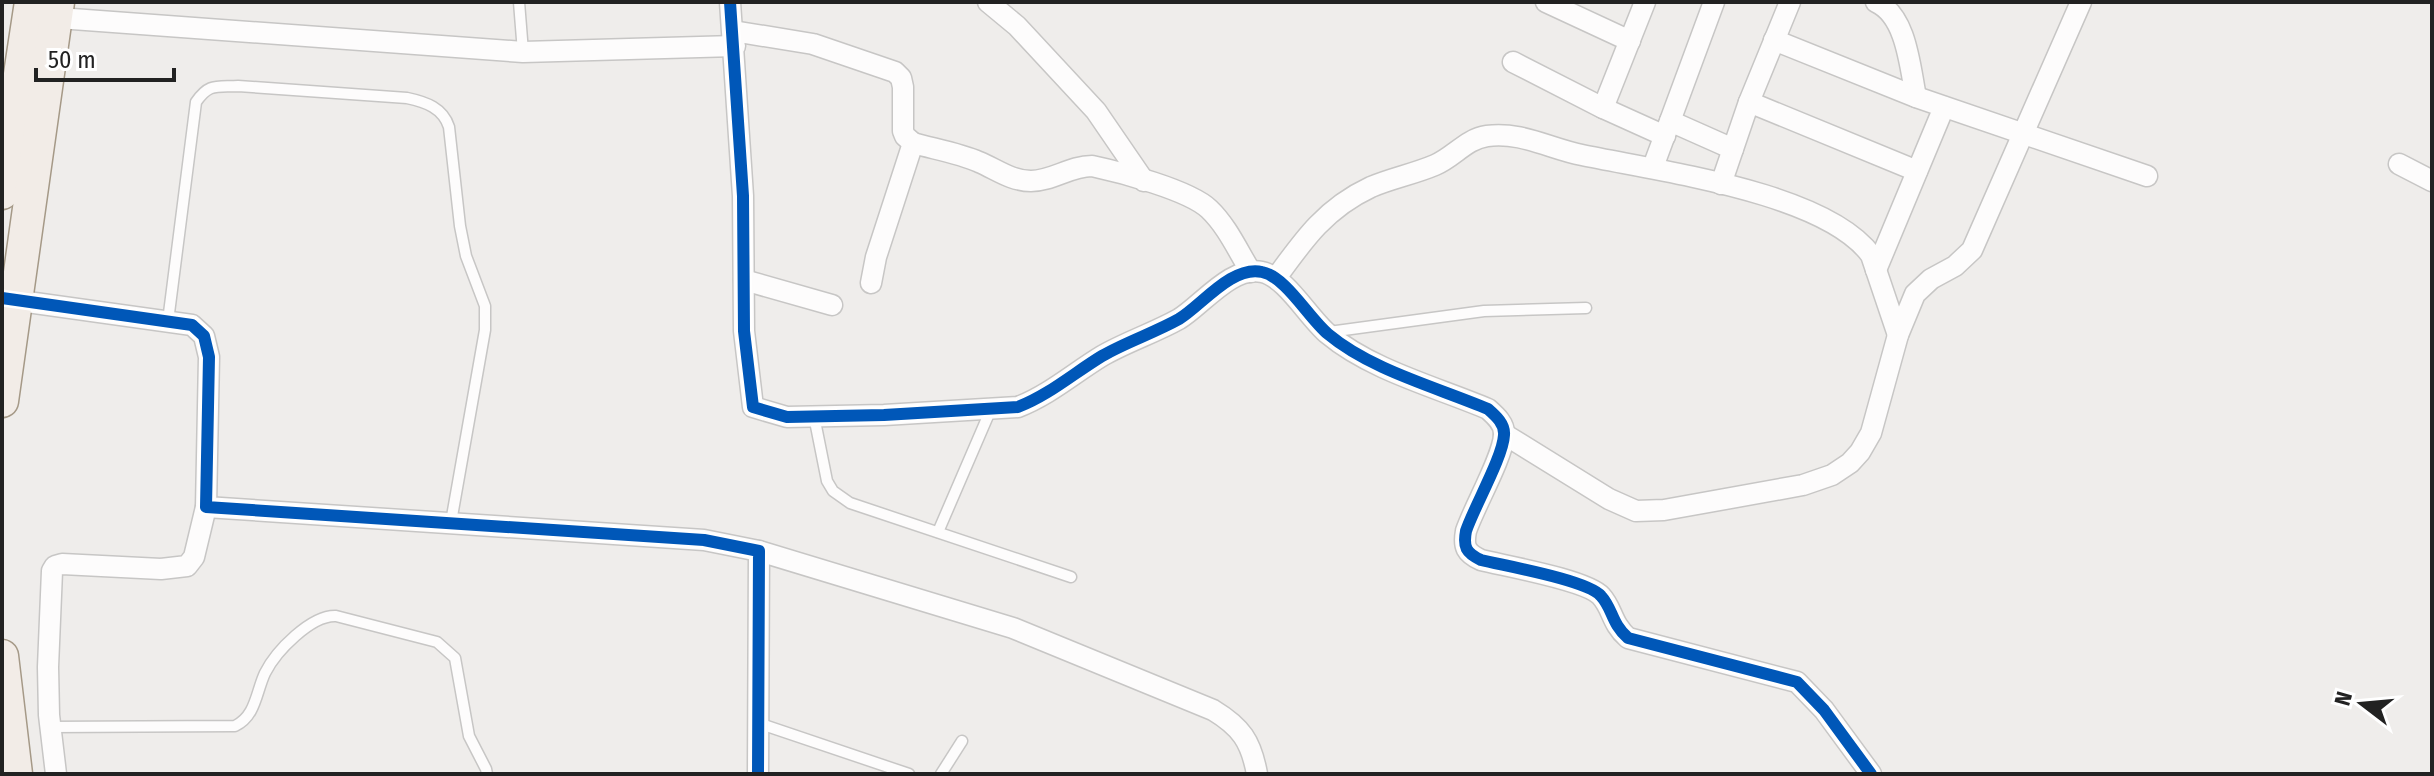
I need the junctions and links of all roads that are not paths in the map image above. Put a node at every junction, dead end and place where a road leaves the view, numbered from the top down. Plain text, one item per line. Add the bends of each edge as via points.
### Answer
1 (519, 2) edge
2 (730, 2) edge
3 (988, 2) edge
4 (1546, 2) edge
5 (1645, 2) edge
6 (1714, 2) edge
7 (1790, 2) edge
8 (1876, 2) edge
9 (2081, 2) edge
10 (43, 9) edge
11 (734, 38) junction
12 (1774, 40) junction
13 (1630, 41) junction
14 (523, 52) junction
15 (1513, 62) dead end
16 (1916, 97) junction
17 (1749, 102) junction
18 (1944, 107) junction
19 (1603, 108) junction
20 (1667, 128) junction
21 (2023, 134) junction
22 (6, 138) edge
23 (913, 143) junction
24 (1733, 149) junction
25 (2399, 164) dead end
26 (1653, 167) junction
27 (1917, 171) junction
28 (2147, 176) dead end
29 (1144, 181) junction
30 (2432, 181) edge
31 (1721, 184) junction
32 (2, 193) edge
33 (1876, 270) junction
34 (1251, 272) junction
35 (1276, 278) junction
36 (744, 280) junction
37 (871, 283) dead end
38 (8, 299) edge
39 (832, 305) dead end
40 (1586, 308) dead end
41 (168, 321) junction
42 (1327, 333) junction
43 (1898, 335) junction
44 (2, 401) edge
45 (991, 409) junction
46 (814, 416) junction
47 (1504, 434) junction
48 (206, 507) junction
49 (451, 522) junction
50 (938, 532) junction
51 (759, 551) junction
52 (1071, 577) dead end
53 (2, 656) edge
54 (758, 723) junction
55 (50, 727) junction
56 (962, 741) dead end
57 (16, 774) edge
58 (56, 774) edge
59 (487, 774) edge
60 (758, 774) edge
61 (909, 774) edge
62 (941, 774) edge
63 (1257, 774) edge
64 (1871, 774) edge

1 - 14 lane
2 - 11 street
3 - 29 street via 1096,111
4 - 13 street
5 - 13 street
6 - 20 street
7 - 12 street
8 - 16 street via 1898,21
9 - 21 street
10 - 14 street
10 - 22 main road
10 - 38 main road
11 - 14 street
11 - 23 street via 813,44 895,72 903,87 903,131
11 - 36 street
12 - 16 street
12 - 17 street
13 - 19 street
15 - 19 street
16 - 18 street
17 - 24 street
17 - 27 street
18 - 21 street
18 - 27 street
19 - 20 street
20 - 24 street
20 - 26 street
21 - 28 street
21 - 43 street via 1972,250 1922,285
22 - 32 main road
23 - 29 street via 1027,181 1083,166
23 - 37 street
24 - 31 street
25 - 30 street
26 - 31 street
26 - 35 street via 1579,155 1511,136 1478,138 1435,165 1372,187 1329,212
27 - 33 street
29 - 34 street via 1201,202
31 - 33 street via 1800,208 1851,234 1871,255
33 - 43 street
34 - 35 street
34 - 45 street via 1228,279 1181,318 1104,355 1034,401
35 - 42 street
36 - 39 street
36 - 46 street via 753,407 787,417
38 - 41 street
38 - 44 main road
40 - 42 lane via 1484,311
41 - 48 street via 192,325 204,336 209,357
41 - 49 lane via 196,102 205,90 238,86 407,98 437,109 449,127 466,256 485,306
42 - 47 street via 1412,380 1488,409
43 - 47 street via 1871,433 1860,452 1832,475 1803,485 1636,511
45 - 46 street
45 - 50 lane
46 - 50 lane via 827,481 840,497
47 - 64 street via 1466,531 1468,554 1588,587 1603,598 1628,638 1797,682
48 - 49 street
48 - 55 street via 187,566 55,566
49 - 51 street via 704,540
50 - 52 lane
51 - 54 street
51 - 63 street via 1013,628 1213,710 1244,734
53 - 57 main road
54 - 60 street
54 - 61 lane
55 - 58 street
55 - 59 lane via 235,726 254,706 277,656 303,628 325,615 336,616 437,642 455,658 469,736
56 - 62 lane

